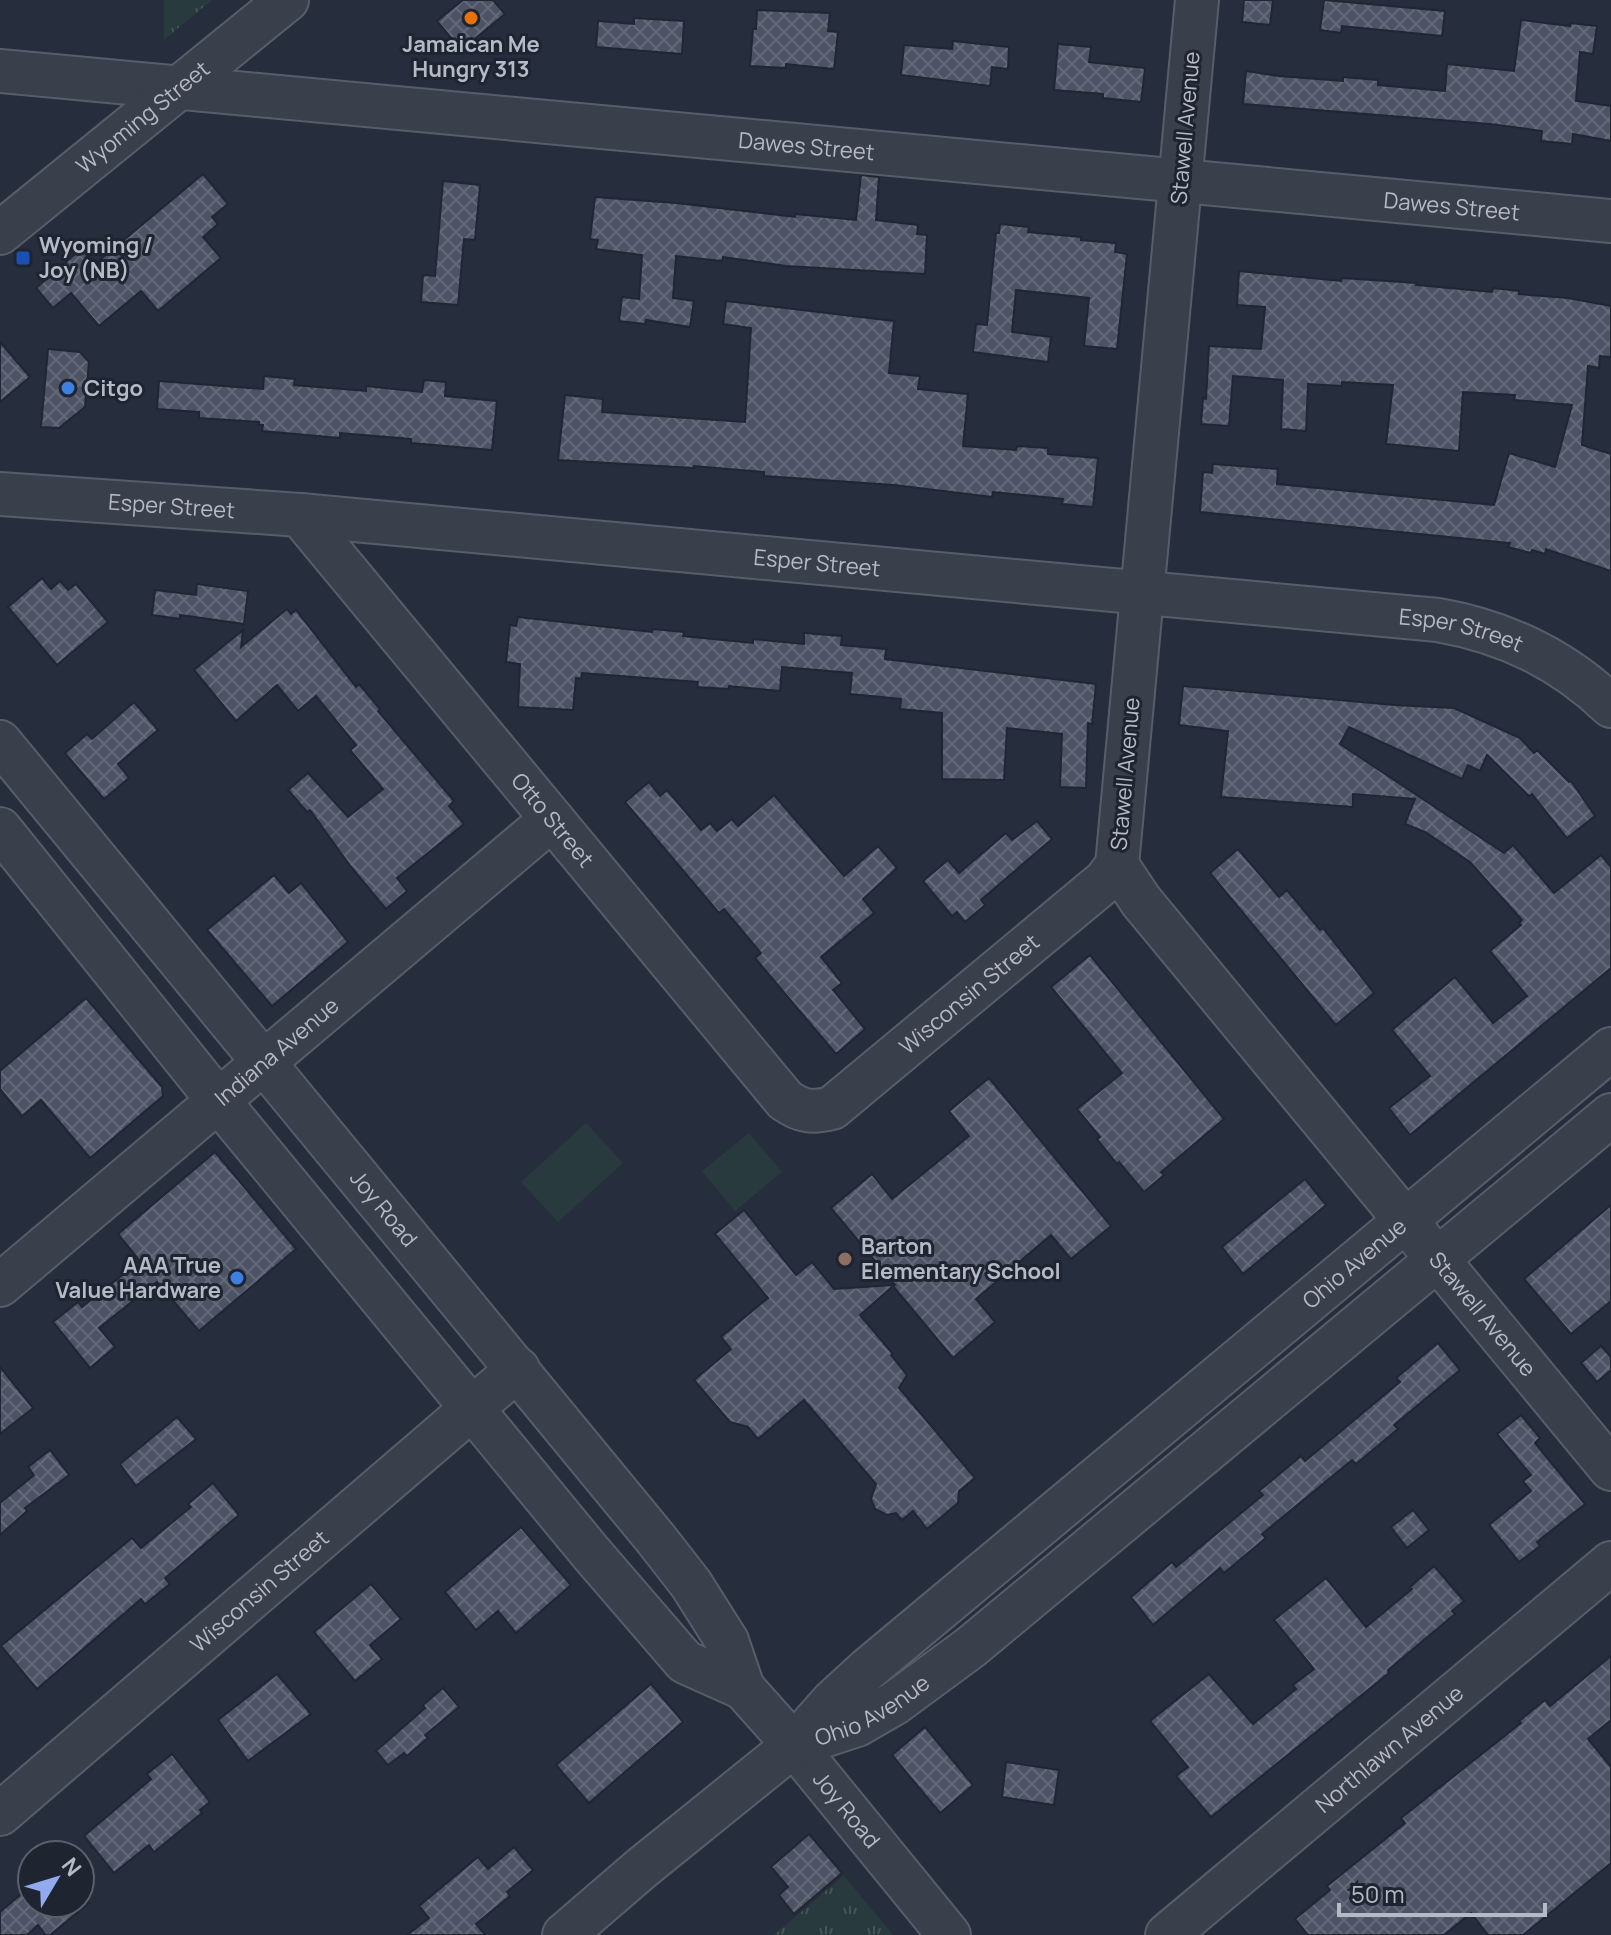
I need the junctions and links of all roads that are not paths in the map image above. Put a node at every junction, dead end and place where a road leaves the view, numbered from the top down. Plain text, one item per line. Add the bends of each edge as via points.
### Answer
1 (287, 0) edge
2 (1197, 0) edge
3 (0, 71) edge
4 (181, 88) junction
5 (1181, 180) junction
6 (1611, 221) edge
7 (0, 233) edge
8 (0, 494) edge
9 (300, 515) junction
10 (1142, 593) junction
11 (1611, 706) edge
12 (2, 750) edge
13 (552, 819) junction
14 (0, 829) edge
15 (1117, 865) junction
16 (1611, 1049) edge
17 (263, 1061) junction
18 (217, 1099) junction
19 (814, 1113) joint
20 (1611, 1115) edge
21 (1404, 1221) junction
22 (1437, 1260) junction
23 (0, 1285) edge
24 (518, 1369) junction
25 (472, 1408) junction
26 (1611, 1469) edge
27 (1097, 1478) junction
28 (1130, 1517) junction
29 (1611, 1563) edge
30 (743, 1688) junction
31 (794, 1745) junction
32 (0, 1814) edge
33 (564, 1935) edge
34 (949, 1935) edge
35 (1167, 1935) edge

1 - 4 street, Wyoming Street
2 - 5 street, Stawell Avenue
3 - 4 street, Dawes Street
4 - 5 street, Dawes Street
4 - 7 street, Wyoming Street
5 - 6 street, Dawes Street
5 - 10 street, Stawell Avenue
8 - 9 street, Esper Street
9 - 10 street, Esper Street
9 - 13 street, Otto Street
10 - 11 street, Esper Street via 1467,625 1540,652
10 - 15 street, Stawell Avenue
12 - 17 street, Joy Road
13 - 17 street, Indiana Avenue
13 - 19 street, Otto Street via 785,1100
14 - 18 street, Joy Road
15 - 19 street, Wisconsin Street via 1105,881 832,1108
15 - 21 street, Stawell Avenue
16 - 21 street, Ohio Avenue
17 - 18 street, Indiana Avenue
17 - 24 street, Joy Road
18 - 23 street, Indiana Avenue
18 - 25 street, Joy Road
20 - 22 street, Ohio Avenue
21 - 22 street, Stawell Avenue
21 - 27 street, Ohio Avenue
22 - 26 street, Stawell Avenue
22 - 28 street, Ohio Avenue
24 - 25 street, Wisconsin Street
24 - 30 street, Joy Road via 691,1584 727,1641
25 - 30 street, Joy Road via 685,1662
25 - 32 street, Wisconsin Street
27 - 28 street
27 - 31 street, Ohio Avenue via 868,1669
28 - 31 street, Ohio Avenue via 895,1703 857,1725
29 - 35 street, Northlawn Avenue
30 - 31 street, Joy Road
31 - 33 street, Ohio Avenue
31 - 34 street, Joy Road

